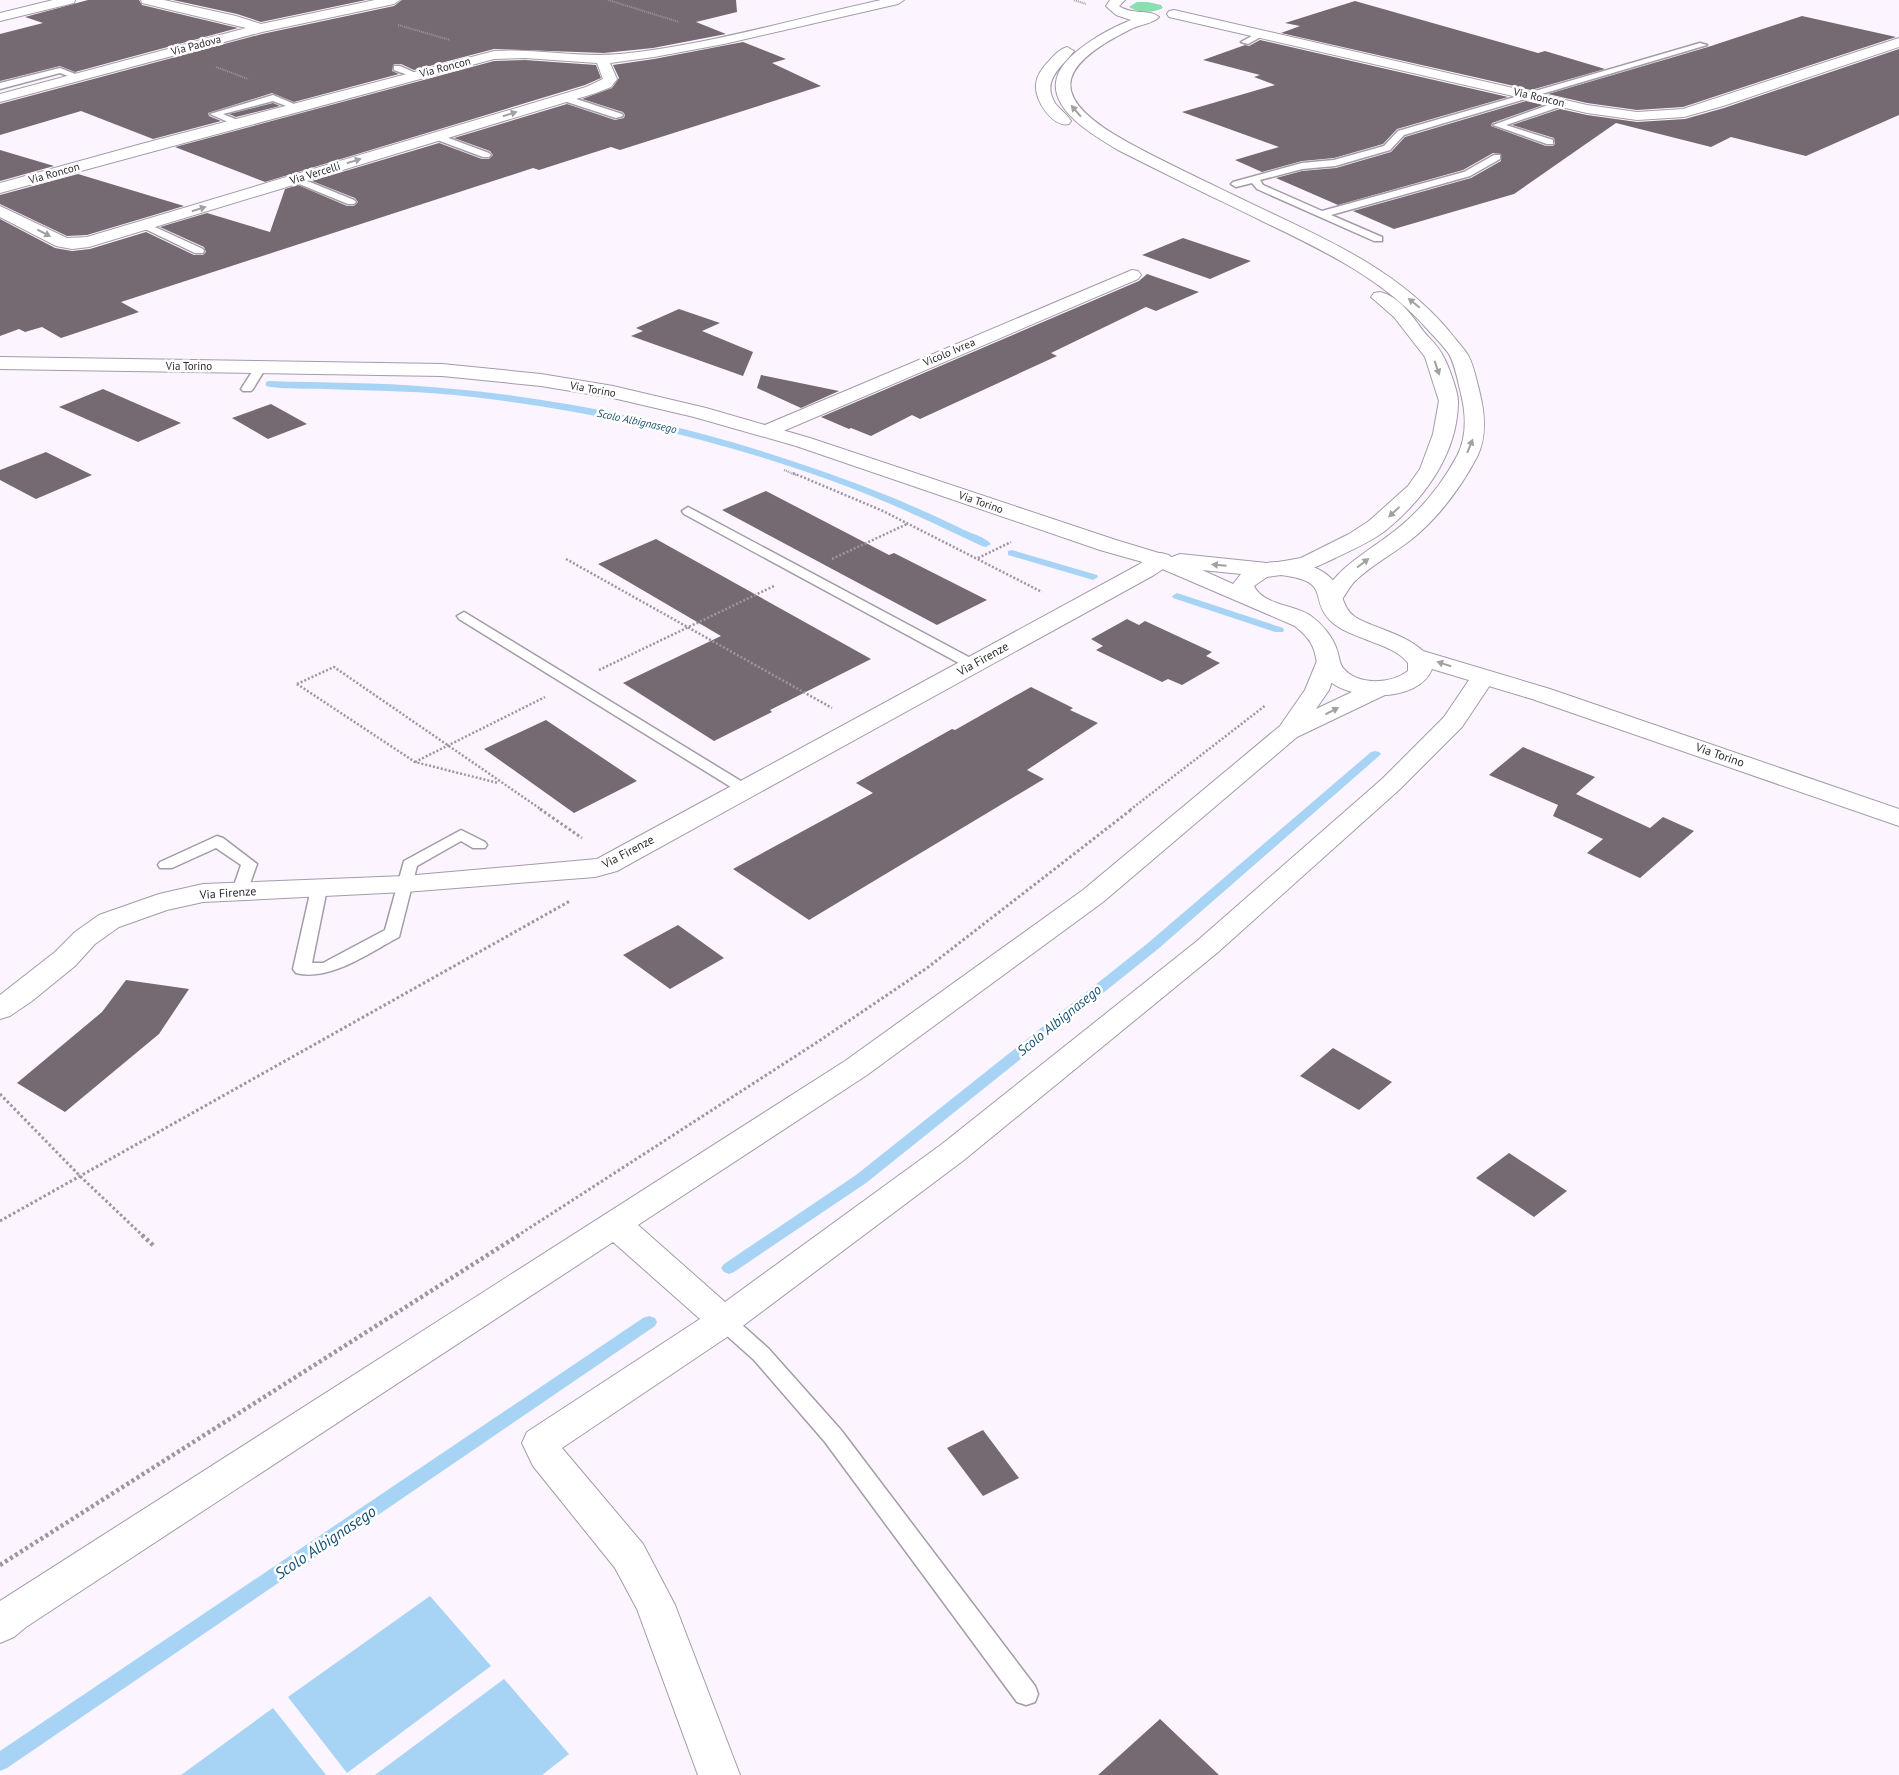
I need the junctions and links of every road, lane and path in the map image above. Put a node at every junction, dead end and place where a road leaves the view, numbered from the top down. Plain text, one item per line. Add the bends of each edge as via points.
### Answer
1 (69, 0) edge
2 (147, 0) edge
3 (394, 0) edge
4 (608, 0) edge
5 (898, 0) edge
6 (1074, 0) edge
7 (0, 2) edge
8 (1116, 3) edge
9 (1092, 7) dead end
10 (1173, 7) edge
11 (29, 10) junction
12 (1150, 17) junction
13 (0, 18) edge
14 (685, 24) dead end
15 (260, 28) junction
16 (1262, 34) junction
17 (1245, 42) dead end
18 (1899, 42) edge
19 (1702, 44) dead end
20 (602, 59) junction
21 (214, 67) dead end
22 (397, 68) dead end
23 (416, 75) junction
24 (251, 81) dead end
25 (1, 94) edge
26 (1532, 96) junction
27 (564, 98) junction
28 (1562, 103) junction
29 (297, 107) junction
30 (620, 116) dead end
31 (237, 123) junction
32 (435, 136) junction
33 (1550, 142) dead end
34 (486, 155) dead end
35 (1497, 157) dead end
36 (296, 179) junction
37 (1254, 179) junction
38 (1236, 184) dead end
39 (0, 188) edge
40 (351, 202) dead end
41 (0, 211) edge
42 (1322, 214) junction
43 (144, 225) junction
44 (1378, 239) dead end
45 (200, 251) dead end
46 (1132, 275) dead end
47 (0, 363) edge
48 (261, 366) junction
49 (247, 388) dead end
50 (766, 430) junction
51 (784, 470) dead end
52 (688, 511) dead end
53 (907, 524) junction
54 (566, 559) dead end
55 (1161, 560) junction
56 (1274, 569) junction
57 (803, 573) junction
58 (1331, 599) junction
59 (1254, 600) junction
60 (1074, 609) junction
61 (464, 616) dead end
62 (687, 628) junction
63 (1415, 656) junction
64 (1327, 661) junction
65 (972, 665) junction
66 (573, 683) junction
67 (1407, 683) junction
68 (1478, 685) junction
69 (1380, 688) junction
70 (1541, 694) junction
71 (1270, 703) dead end
72 (861, 724) junction
73 (1288, 732) junction
74 (448, 746) junction
75 (416, 762) junction
76 (501, 784) junction
77 (744, 789) junction
78 (1899, 818) edge
79 (590, 844) dead end
80 (479, 845) dead end
81 (166, 865) dead end
82 (405, 884) junction
83 (319, 889) junction
84 (240, 891) junction
85 (572, 899) dead end
86 (0, 1009) edge
87 (0, 1094) edge
88 (81, 1177) junction
89 (0, 1221) edge
90 (615, 1225) junction
91 (155, 1247) dead end
92 (724, 1321) junction
93 (0, 1565) edge
94 (4, 1620) edge
95 (1026, 1694) dead end
96 (719, 1775) edge

1 - 11 street
2 - 15 street
3 - 15 street, Via Padova
4 - 14 path
5 - 20 street, Via Roncon via 686,47
6 - 9 path
7 - 11 street
8 - 12 street, Via Roncon via 1132,16
8 -> 56 street via 1118,16 1115,20 1071,48 1047,70 1043,91 1057,115 1122,159 1317,254 1362,282 1400,313 1434,356 1449,401 1443,434 1430,468 1394,512 1377,526 1333,551 1307,562
10 - 12 street, Via Roncon
10 - 16 street, Via Roncon
11 - 13 street
58 -> 12 street via 1337,587 1356,568 1403,535 1442,496 1462,466 1474,439 1474,404 1459,356 1423,311 1383,278 1336,250 1140,155 1093,128 1076,114 1062,90 1066,71 1105,39 1131,23
15 - 25 street, Via Padova via 79,77
16 - 17 lane
16 - 26 street, Via Roncon
18 - 28 street, Via Roncon via 1684,113 1624,114
19 - 26 lane
20 - 23 street, Via Roncon via 535,53 500,54
20 - 27 street, Via Vercelli via 610,76 606,84
21 - 24 path
22 - 23 lane
23 - 29 street, Via Roncon
26 - 28 street, Via Roncon
26 - 37 lane via 1402,133 1387,148 1335,163 1302,166
27 - 30 lane
32 -> 27 street, Via Vercelli
28 - 33 lane via 1497,125
29 - 31 street, Via Roncon
29 - 31 lane via 273,98 214,114
31 - 39 street, Via Roncon
32 - 34 lane
36 -> 32 street, Via Vercelli
35 - 42 lane via 1467,174
36 - 40 lane
43 -> 36 street, Via Vercelli
37 - 38 lane
37 - 42 lane via 1260,187
41 -> 43 street, Via Vercelli via 72,244
42 - 44 lane
43 - 45 lane
46 - 50 street, Vicolo Ivrea
47 - 48 street, Via Torino
48 - 49 lane
48 - 50 street, Via Torino via 442,370 541,380 613,392
50 - 55 street, Via Torino
51 - 53 path via 833,488
52 - 57 lane
53 - 57 path
53 - 60 path
54 - 62 path
56 -> 55 street, Via Torino
55 - 59 street, Via Torino
55 - 60 street, Via Firenze
56 - 58 street, Via Torino via 1302,571 1320,579 1327,586
56 - 59 street via 1255,573 1247,579 1243,586 1245,593
57 - 62 path
57 - 65 lane
58 - 63 street, Via Torino via 1338,613 1347,621 1378,639 1407,649
59 - 64 street, Via Torino via 1302,620 1323,644
60 - 65 street, Via Firenze
61 - 66 lane
62 - 66 path
62 - 72 path
63 - 67 street via 1420,670
70 -> 63 street, Via Torino
64 - 69 street via 1330,669 1344,679 1364,687
64 - 73 street via 1317,690
65 - 72 street, Via Firenze
66 - 74 path
66 - 77 lane
67 - 68 street, Via Torino
67 - 69 street, Via Torino
68 - 70 street, Via Torino
68 - 92 street via 1453,722 1391,784 1207,947 953,1152
73 -> 69 street
70 - 78 street, Via Torino
71 - 93 path via 927,968 458,1274
72 - 77 street, Via Firenze
73 - 90 street via 1092,896 856,1068
74 - 75 path
74 - 75 path via 334,667 297,684
74 - 76 path
75 - 76 path
76 - 79 path
77 - 82 street, Via Firenze via 607,865 594,869
80 - 82 lane via 461,835 410,864
81 - 84 lane via 217,841 249,864
82 - 83 street, Via Firenze
82 - 83 lane via 392,933 326,968 302,969
83 - 84 street, Via Firenze
84 - 86 street, Via Firenze via 203,892 109,921
85 - 88 path
87 - 88 path
88 - 89 path
88 - 91 path
90 - 92 street
90 - 94 street
92 - 95 lane via 762,1354 833,1436
92 - 96 street via 540,1443 546,1455 629,1556 655,1605

